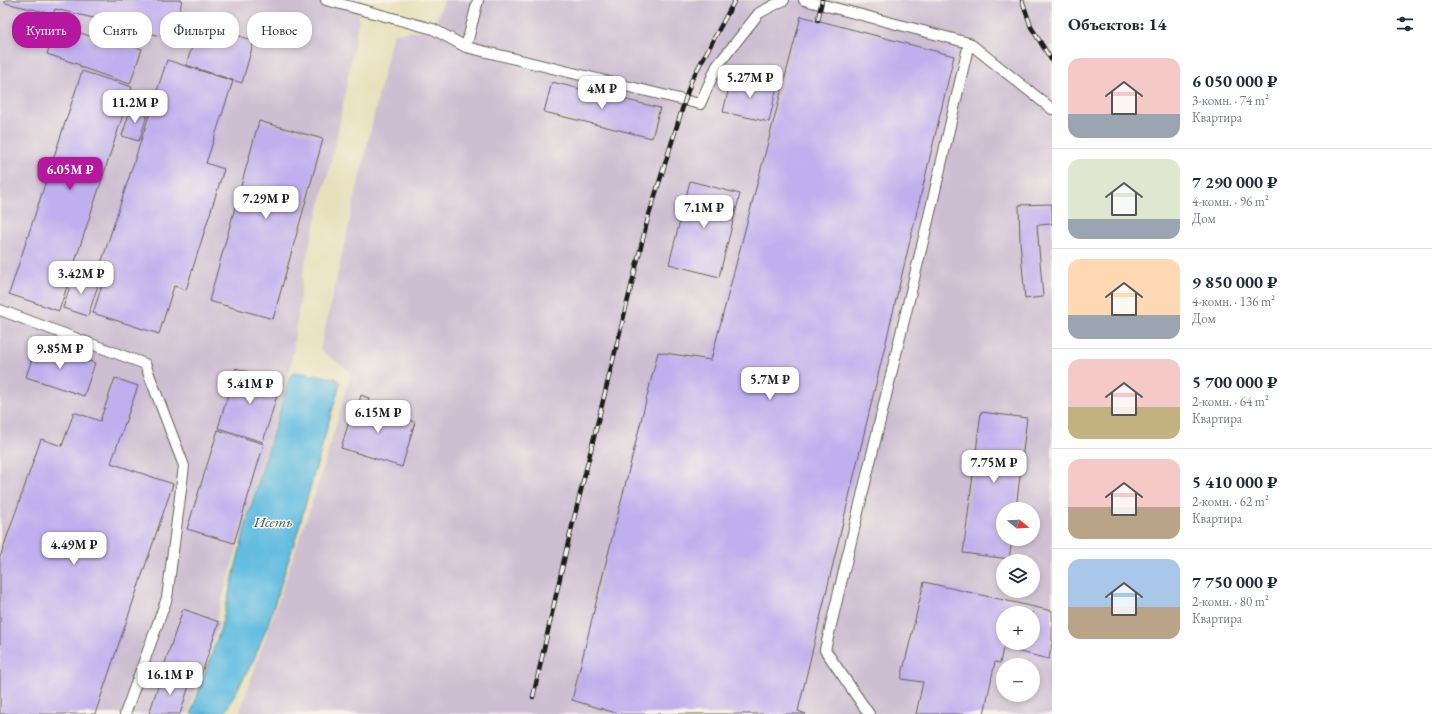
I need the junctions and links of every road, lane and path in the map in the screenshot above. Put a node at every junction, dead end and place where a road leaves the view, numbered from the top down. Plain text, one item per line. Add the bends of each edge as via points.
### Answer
1 (326, 0) edge
2 (478, 0) edge
3 (784, 0) edge
4 (804, 0) edge
5 (969, 42) junction
6 (466, 47) junction
7 (1052, 109) edge
8 (0, 310) edge
9 (125, 714) edge
10 (869, 714) edge

1 - 6 lane via 433,29
2 - 6 lane
3 - 6 lane via 759,13 754,19 717,66 700,104
4 - 5 lane
5 - 7 lane
5 - 10 lane via 825,650
8 - 9 lane via 145,364 184,466 168,598

